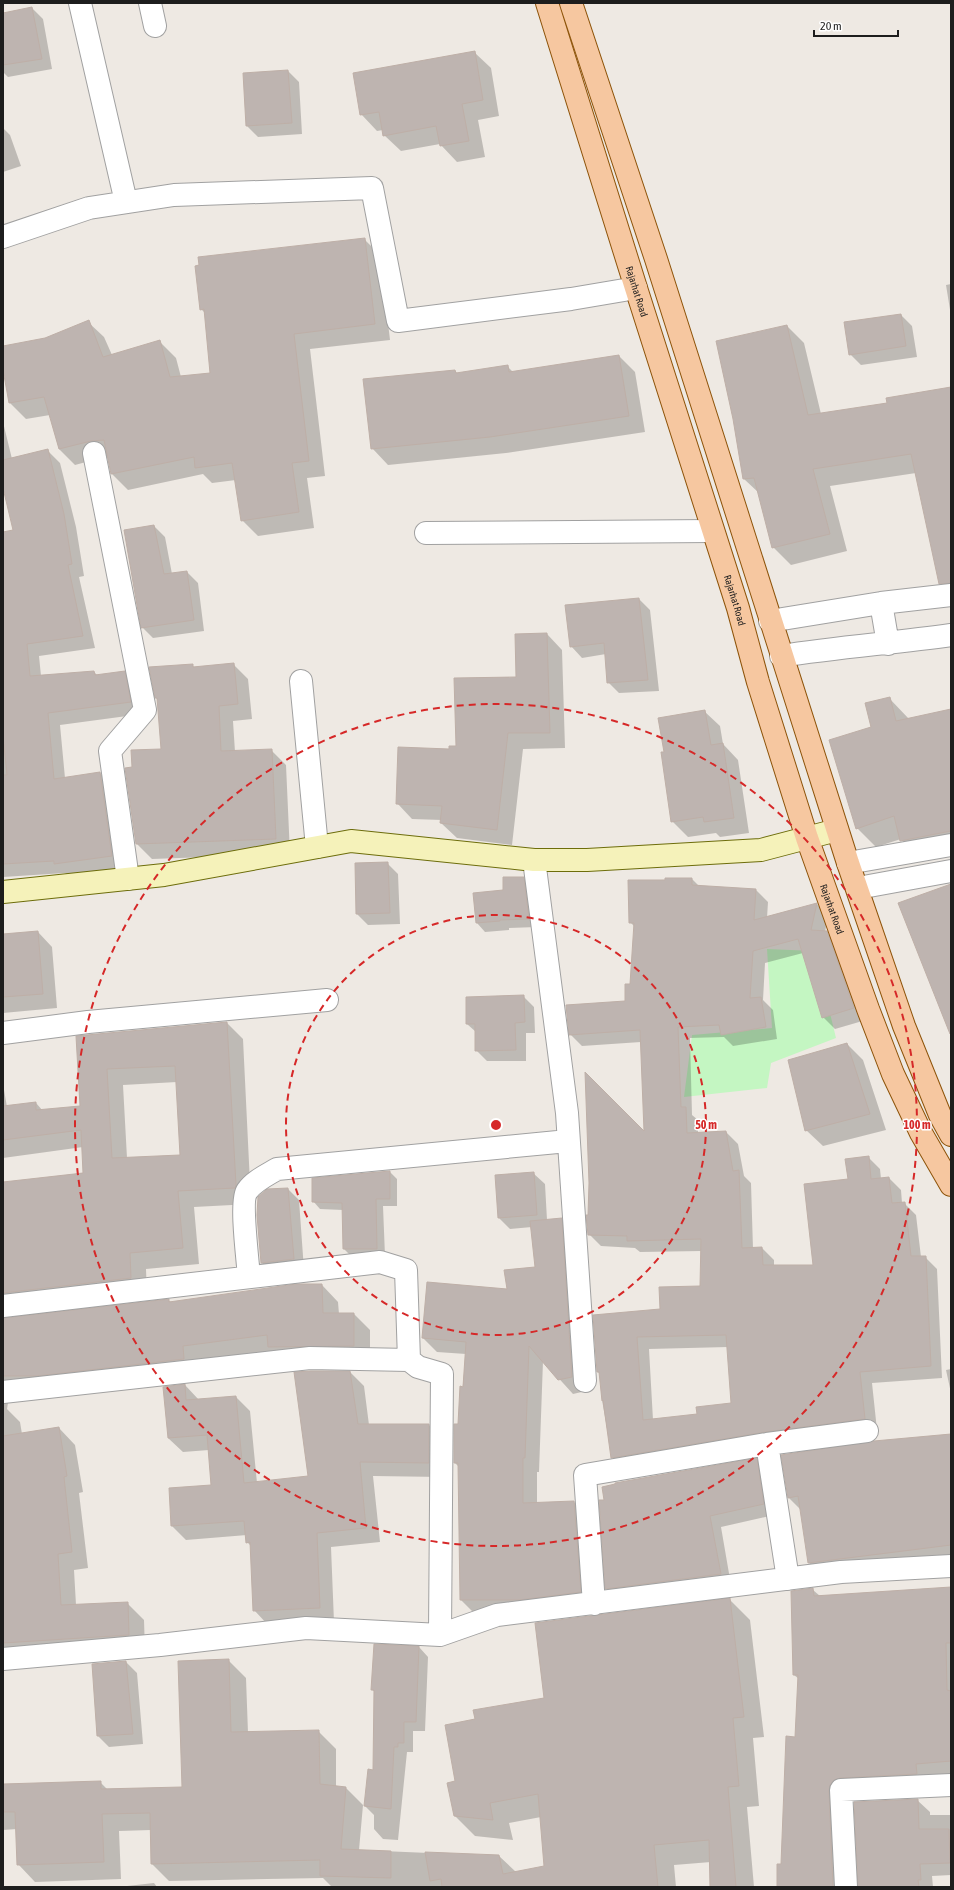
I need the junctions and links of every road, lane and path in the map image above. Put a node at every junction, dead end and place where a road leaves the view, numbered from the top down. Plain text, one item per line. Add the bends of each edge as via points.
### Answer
1 (80, 3) edge
2 (150, 3) edge
3 (547, 3) edge
4 (571, 3) edge
5 (155, 26) dead end
6 (126, 202) junction
7 (3, 237) edge
8 (636, 288) junction
9 (94, 453) dead end
10 (712, 531) junction
11 (426, 533) dead end
12 (951, 595) edge
13 (881, 603) junction
14 (770, 621) junction
15 (951, 635) edge
16 (888, 644) junction
17 (781, 656) junction
18 (301, 681) dead end
19 (837, 830) junction
20 (807, 838) junction
21 (951, 845) edge
22 (317, 847) junction
23 (534, 860) junction
24 (848, 864) junction
25 (951, 871) edge
26 (128, 879) junction
27 (858, 888) junction
28 (3, 892) edge
29 (327, 1000) dead end
30 (3, 1033) edge
31 (951, 1134) edge
32 (568, 1141) junction
33 (951, 1185) edge
34 (249, 1277) junction
35 (3, 1306) edge
36 (409, 1360) junction
37 (585, 1381) dead end
38 (3, 1392) edge
39 (867, 1431) dead end
40 (768, 1444) junction
41 (951, 1566) edge
42 (788, 1579) junction
43 (594, 1604) junction
44 (440, 1635) junction
45 (3, 1659) edge
46 (951, 1785) edge
47 (846, 1887) edge

1 - 6 street
2 - 5 street
3 - 8 main road, Rajarhat Road
4 - 14 main road via 734,502
6 - 7 street via 88,208
6 - 8 street via 174,195 372,188 398,321
8 - 10 main road, Rajarhat Road
9 - 26 street via 145,710 110,750
10 - 11 street
10 - 20 main road, Rajarhat Road via 738,608 758,682
12 - 13 street
13 - 14 street
13 - 16 street
14 - 17 main road
15 - 16 street
16 - 17 street via 834,648
17 - 19 main road
18 - 22 street
19 - 20 street
19 - 24 main road
20 - 23 street via 761,850 587,860
20 - 33 main road, Rajarhat Road via 893,1074 921,1133
21 - 24 street
22 - 23 street via 351,841
22 - 26 street via 164,875
23 - 32 street via 567,1113
24 - 27 main road
25 - 27 street
26 - 28 street
27 - 31 main road via 904,1026 940,1115
29 - 30 street via 88,1022
32 - 34 street via 277,1169 253,1184 246,1192 244,1206
32 - 37 street
34 - 35 street
34 - 36 street via 380,1262 406,1270
36 - 38 street via 310,1358
36 - 44 street via 418,1367 442,1374
39 - 40 street
40 - 42 street
40 - 43 street via 585,1475
41 - 42 street via 841,1572
42 - 43 street
43 - 44 street via 497,1615
44 - 45 street via 306,1628 160,1645
46 - 47 street via 841,1790

